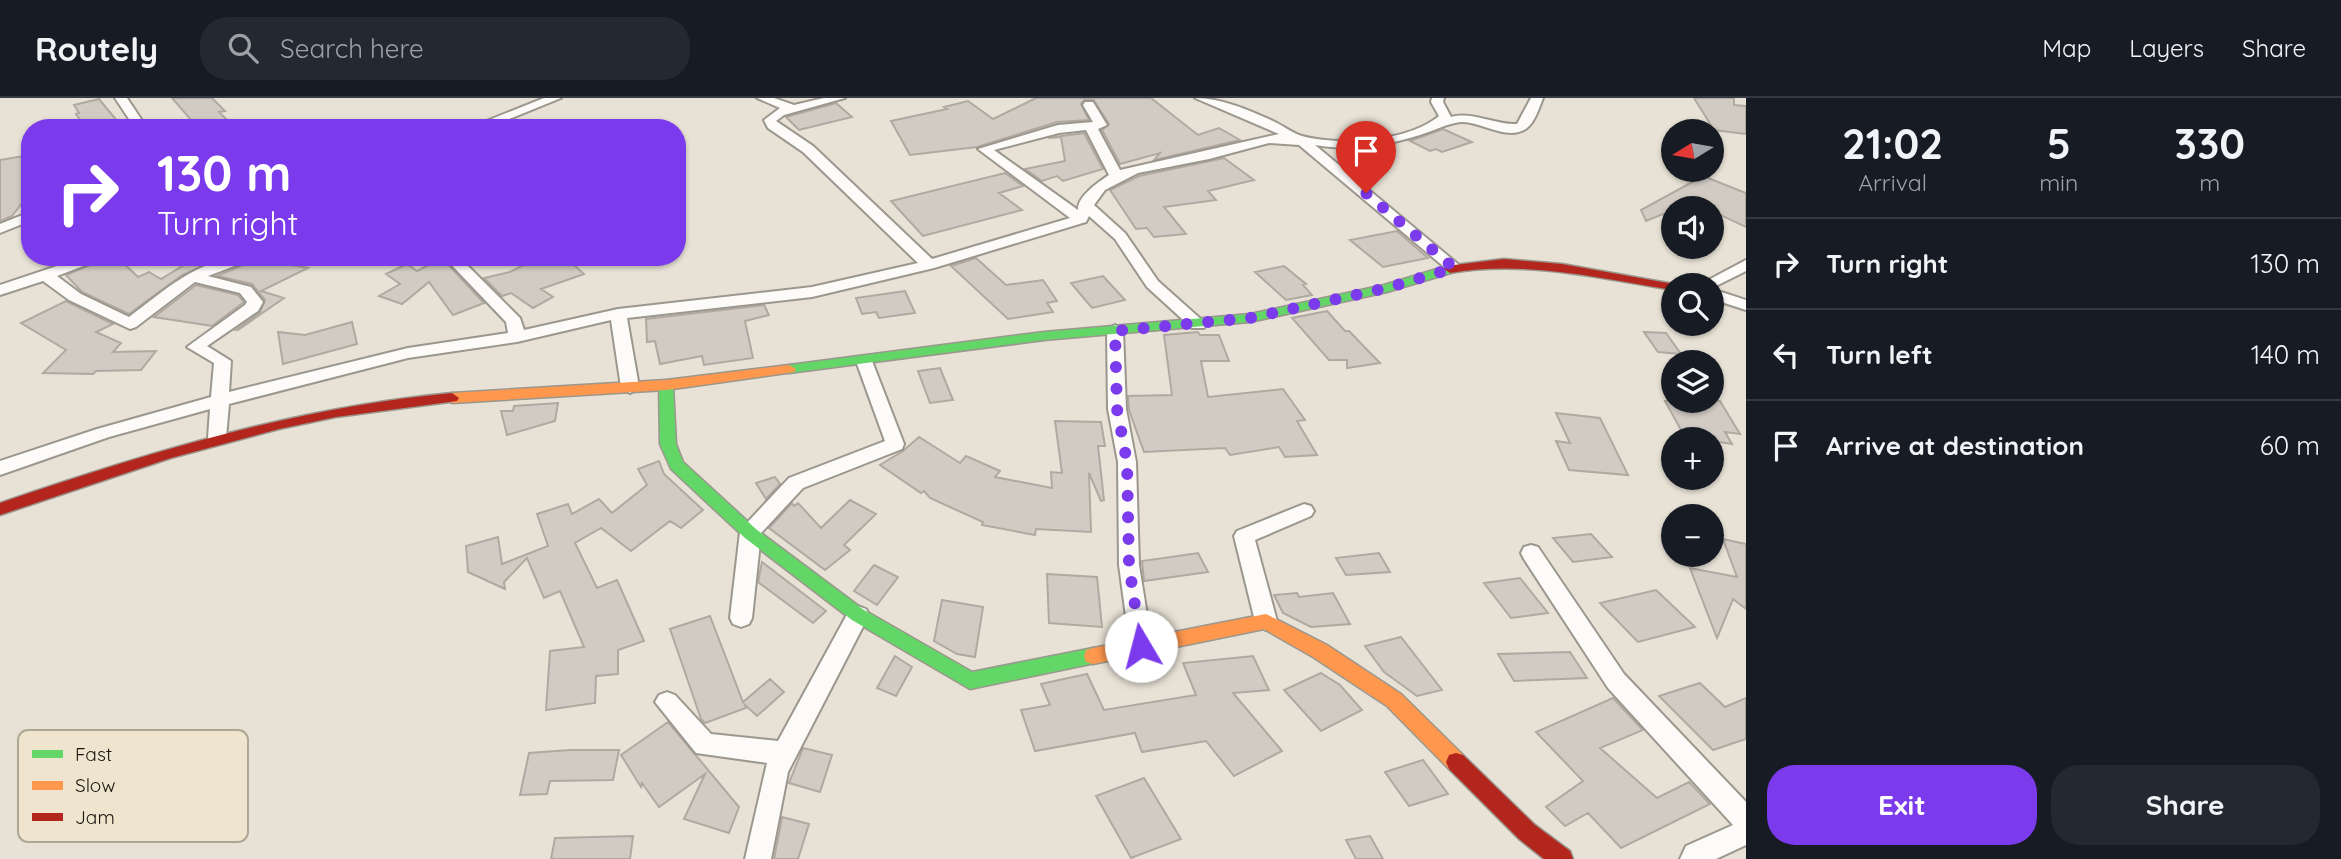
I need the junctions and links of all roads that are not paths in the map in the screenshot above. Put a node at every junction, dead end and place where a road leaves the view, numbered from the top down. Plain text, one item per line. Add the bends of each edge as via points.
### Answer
1 (121, 98) edge
2 (555, 98) edge
3 (764, 98) edge
4 (839, 98) edge
5 (1201, 98) edge
6 (1438, 98) edge
7 (1537, 98) edge
8 (1089, 105) dead end
9 (793, 109) junction
10 (135, 119) edge
11 (499, 119) edge
12 (1438, 125) junction
13 (1091, 127) junction
14 (1303, 142) junction
15 (1116, 176) junction
16 (1083, 212) junction
17 (21, 220) edge
18 (0, 229) edge
19 (929, 265) junction
20 (1746, 265) edge
21 (72, 266) edge
22 (220, 266) edge
23 (460, 266) edge
24 (1454, 268) junction
25 (45, 275) junction
26 (1724, 276) edge
27 (192, 277) junction
28 (1661, 284) edge
29 (0, 290) edge
30 (1724, 298) edge
31 (1746, 305) edge
32 (618, 314) junction
33 (1198, 325) junction
34 (1115, 331) junction
35 (517, 337) junction
36 (864, 361) junction
37 (666, 385) junction
38 (630, 387) junction
39 (220, 400) junction
40 (217, 438) junction
41 (0, 468) edge
42 (0, 509) edge
43 (1304, 510) dead end
44 (750, 533) junction
45 (1531, 553) dead end
46 (858, 615) junction
47 (741, 618) dead end
48 (1266, 621) junction
49 (1141, 646) junction
50 (667, 702) dead end
51 (784, 753) junction
52 (1746, 820) edge
53 (1746, 832) edge
54 (758, 859) edge
55 (1562, 859) edge
56 (1693, 859) edge

1 - 10 street
2 - 11 street
3 - 9 street
4 - 9 street
5 - 14 street via 1268,122
6 - 12 street via 1445,117
7 - 12 street via 1521,127 1461,118
8 - 13 street via 1101,125
9 - 19 street via 775,116 772,125 808,149
12 - 14 street via 1372,144
13 - 15 street
13 - 16 street via 1058,129 984,149
14 - 15 street via 1274,138
14 - 24 street
15 - 16 street via 1099,188
16 - 19 street
16 - 33 street via 1120,236 1152,284
17 - 18 street
19 - 32 street via 812,292
20 - 26 street
21 - 25 street
22 - 27 street
23 - 35 street via 514,321
24 - 28 street via 1541,266
24 - 33 street via 1387,288
25 - 27 street via 75,297 130,324
25 - 29 street
27 - 39 street via 245,290 255,302 195,347 223,361
30 - 31 street
32 - 35 street
32 - 38 street
33 - 34 street
34 - 36 street
34 - 49 street via 1117,409 1127,462 1129,565
35 - 39 street via 408,353
36 - 37 street
36 - 44 street via 895,444 796,483
37 - 38 street
37 - 44 street via 668,444 676,465
38 - 40 street via 363,407
39 - 40 street
39 - 41 street
40 - 42 street
43 - 48 street via 1244,536
44 - 46 street
44 - 47 street
45 - 52 street via 1616,681
46 - 49 street via 970,681
46 - 51 street
48 - 49 street
48 - 55 street via 1394,701 1527,832
50 - 51 street via 705,745
51 - 54 street via 776,769
53 - 56 street

